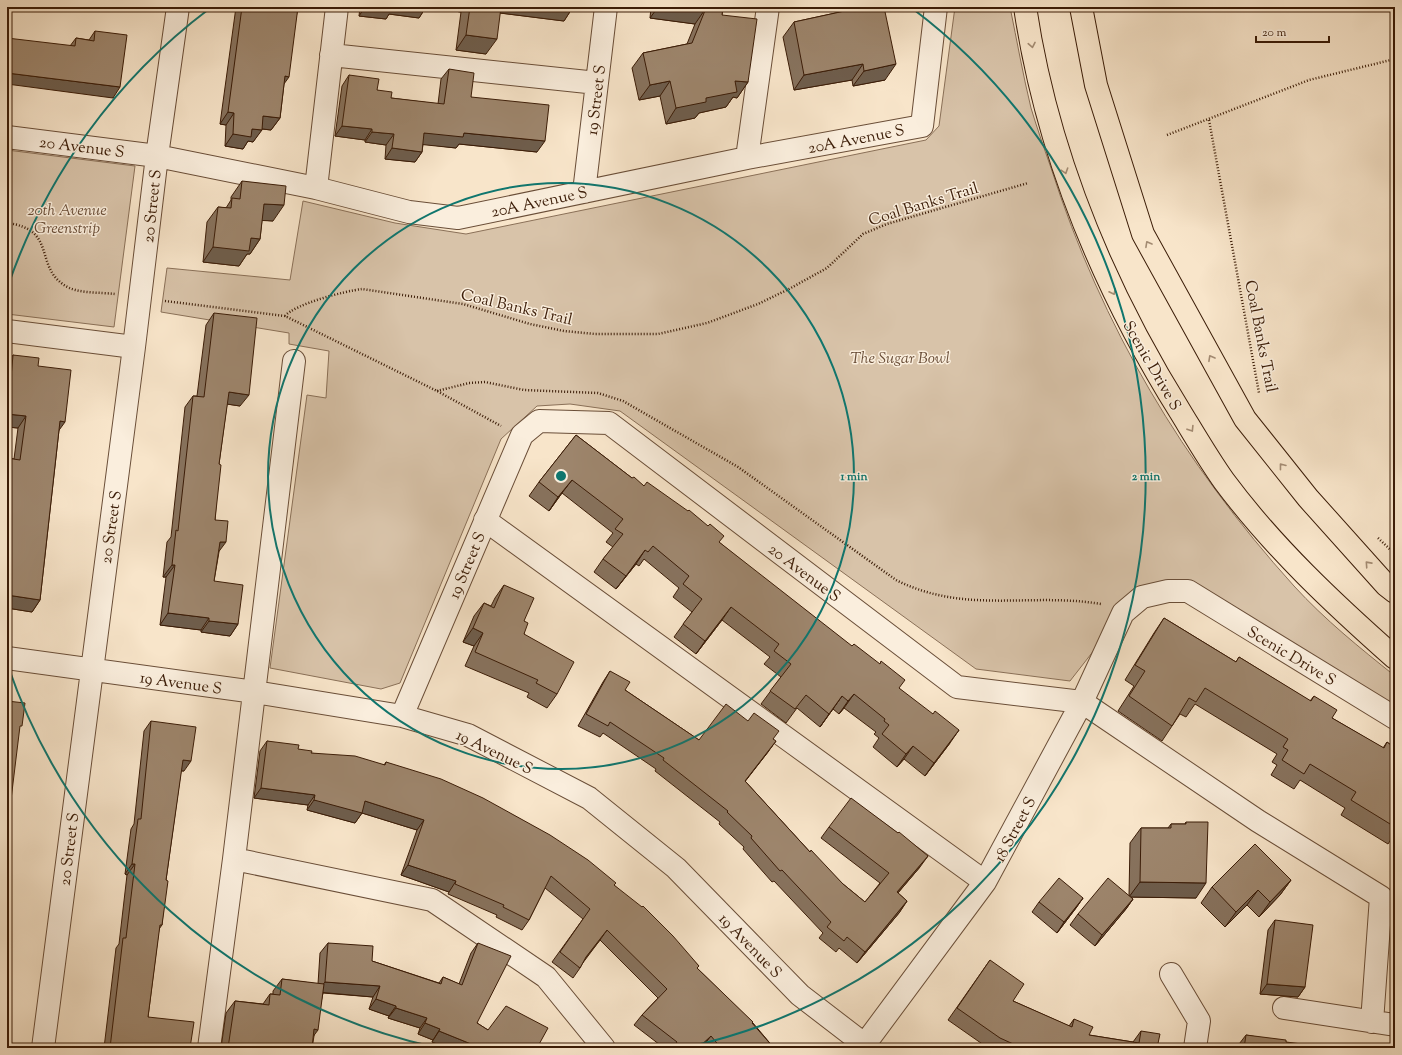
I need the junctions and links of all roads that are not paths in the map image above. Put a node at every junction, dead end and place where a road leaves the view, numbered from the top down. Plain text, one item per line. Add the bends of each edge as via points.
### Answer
1 (178, 7) edge
2 (337, 7) edge
3 (606, 7) edge
4 (768, 7) edge
5 (936, 7) edge
6 (1025, 7) edge
7 (1081, 7) edge
8 (331, 55) junction
9 (597, 83) junction
10 (7, 137) edge
11 (157, 156) junction
12 (747, 158) junction
13 (316, 188) junction
14 (584, 192) junction
15 (7, 330) edge
16 (134, 347) junction
17 (294, 361) dead end
18 (539, 421) joint
19 (485, 520) junction
20 (1395, 592) edge
21 (1142, 597) joint
22 (7, 658) edge
23 (1395, 658) edge
24 (91, 669) junction
25 (255, 692) junction
26 (1082, 702) junction
27 (402, 716) junction
28 (1395, 718) edge
29 (234, 859) junction
30 (985, 882) junction
31 (1172, 974) dead end
32 (1284, 1008) dead end
33 (1372, 1022) junction
34 (1395, 1025) edge
35 (865, 1047) edge
36 (42, 1048) edge
37 (209, 1048) edge
38 (604, 1048) edge
39 (1195, 1048) edge

1 - 11 street, 20 Street S
2 - 8 street
3 - 9 street, 19 Street S
4 - 12 street
5 - 12 street, 20A Avenue S via 922,126
6 -> 23 main road, Scenic Drive S via 1054,140 1072,194 1103,271 1135,336 1224,481 1268,534 1339,608
20 -> 7 main road via 1308,498 1245,419 1143,234 1096,85
8 - 9 street
8 - 13 street
9 - 14 street, 19 Street S
10 - 11 street, 20 Avenue S
11 - 13 street, 20A Avenue S
11 - 16 street, 20 Street S
12 - 14 street, 20A Avenue S
13 - 14 street, 20A Avenue S via 409,212 458,218
15 - 16 street
16 - 24 street, 20 Street S
17 - 25 street
18 - 19 street, 19 Street S via 522,434
18 - 26 street, 20 Avenue S via 609,423 957,687
19 - 27 street, 19 Street S
19 - 30 street
21 - 26 street, 18 Street S via 1124,613
21 - 28 street, Scenic Drive S via 1168,591 1188,591
22 - 24 street, 19 Avenue S
24 - 25 street, 19 Avenue S
24 - 36 street, 20 Street S
25 - 27 street, 19 Avenue S
25 - 29 street
26 - 30 street, 18 Street S
26 - 33 street via 1258,821 1381,897
27 - 35 street, 19 Avenue S via 468,735 589,798 676,868 800,995
29 - 37 street
29 - 38 street via 432,900 546,977
30 - 35 street, 18 Street S
31 - 39 street via 1199,1021
32 - 33 street
33 - 34 street

